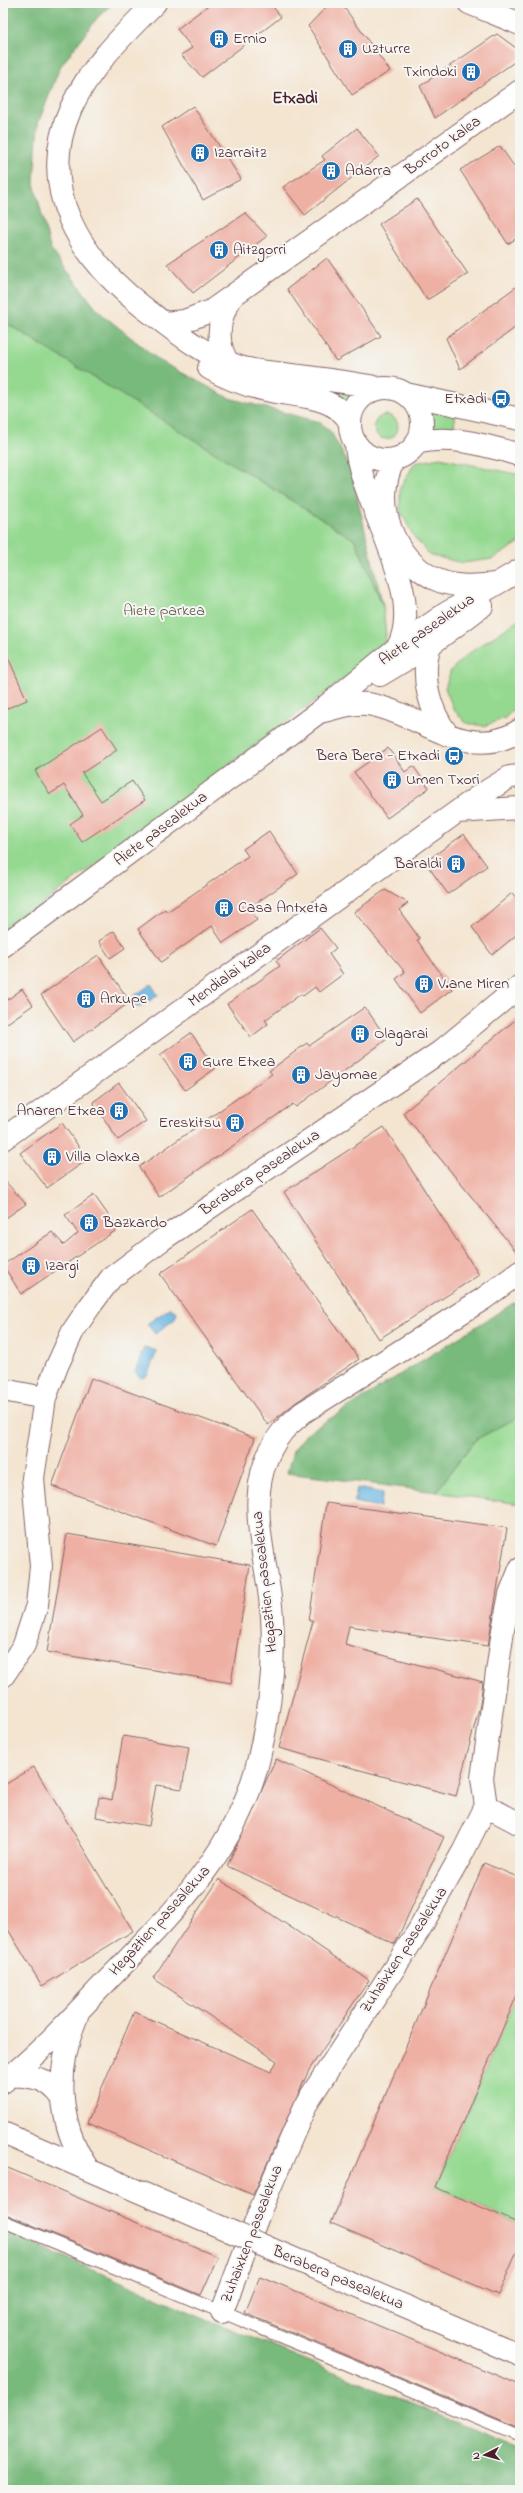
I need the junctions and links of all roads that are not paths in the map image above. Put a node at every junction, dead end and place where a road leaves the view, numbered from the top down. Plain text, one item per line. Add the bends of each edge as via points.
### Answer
1 (155, 3) edge
2 (469, 3) edge
3 (520, 24) edge
4 (520, 91) edge
5 (116, 284) junction
6 (232, 297) junction
7 (164, 323) junction
8 (228, 362) junction
9 (379, 389) junction
10 (406, 394) junction
11 (309, 399) junction
12 (520, 419) edge
13 (349, 421) junction
14 (417, 443) junction
15 (356, 445) junction
16 (520, 455) edge
17 (394, 460) junction
18 (520, 570) edge
19 (520, 575) edge
20 (495, 584) junction
21 (430, 645) junction
22 (398, 647) junction
23 (319, 712) junction
24 (520, 730) edge
25 (448, 735) junction
26 (520, 776) edge
27 (520, 808) edge
28 (457, 812) junction
29 (3, 946) edge
30 (520, 986) edge
31 (3, 1139) edge
32 (520, 1272) edge
33 (3, 1390) edge
34 (45, 1398) junction
35 (520, 1569) edge
36 (3, 1676) edge
37 (486, 1806) junction
38 (520, 1824) edge
39 (80, 2009) junction
40 (8, 2078) edge
41 (61, 2096) junction
42 (3, 2133) edge
43 (88, 2169) junction
44 (3, 2221) edge
45 (222, 2312) junction
46 (520, 2355) edge
47 (520, 2436) edge

1 - 5 street via 111,49 87,81 71,108 61,140 58,171 66,211 84,246
2 - 3 street
4 - 6 street, Borroto kalea
5 - 7 street
5 - 11 street via 131,308 162,336 223,376 268,391
6 - 7 street, Borroto kalea via 198,317
6 - 8 street via 220,318 219,326 221,345
7 - 8 street
8 - 9 street via 254,370 355,383
8 - 11 street via 242,376 292,388
9 - 10 street via 393,389
9 - 13 street via 361,398 354,406
10 - 12 street
10 - 14 street via 414,402 422,422
11 - 13 street via 330,404 344,413
13 - 15 street
14 - 16 street via 441,439 487,446
14 - 17 street via 408,454
15 - 17 street via 372,458
15 - 22 street via 361,475 406,601 406,625
17 - 20 street via 386,478 385,510 389,527 403,552 419,569 436,580 470,586
18 - 20 street, Aiete pasealekua
19 - 21 street, Aiete pasealekua
20 - 22 street, Aiete pasealekua
21 - 23 street, Aiete pasealekua
21 - 25 street via 425,660 428,694 436,719
22 - 23 street, Aiete pasealekua
23 - 25 street via 355,704 372,704
23 - 29 street, Aiete pasealekua
24 - 25 street via 508,738 486,742
26 - 28 street, Mendialai kalea via 510,777 494,786
27 - 28 street
28 - 31 street, Mendialai kalea
30 - 34 street, Berabera pasealekua via 440,1052 221,1199 111,1278 74,1331
32 - 39 street, Hegaztien pasealekua via 483,1299 302,1412 282,1432 264,1464 257,1499 259,1534 272,1616 273,1659 269,1705 259,1759 243,1805 224,1845 195,1886
33 - 34 street
34 - 36 street, Berabera pasealekua via 33,1478 41,1566 36,1605 24,1645
35 - 37 street via 510,1594 504,1623 482,1778
37 - 38 street
37 - 45 street, Zuhaixken pasealekua via 423,1923 307,2102 261,2208
39 - 40 street, Hegaztien pasealekua
39 - 41 street, Hegaztien pasealekua via 71,2030 62,2064
40 - 41 street via 40,2079 51,2084
41 - 43 street, Hegaztien pasealekua via 73,2143
42 - 43 street, Berabera pasealekua
43 - 46 street, Berabera pasealekua, bridge
44 - 45 lane
45 - 47 lane

